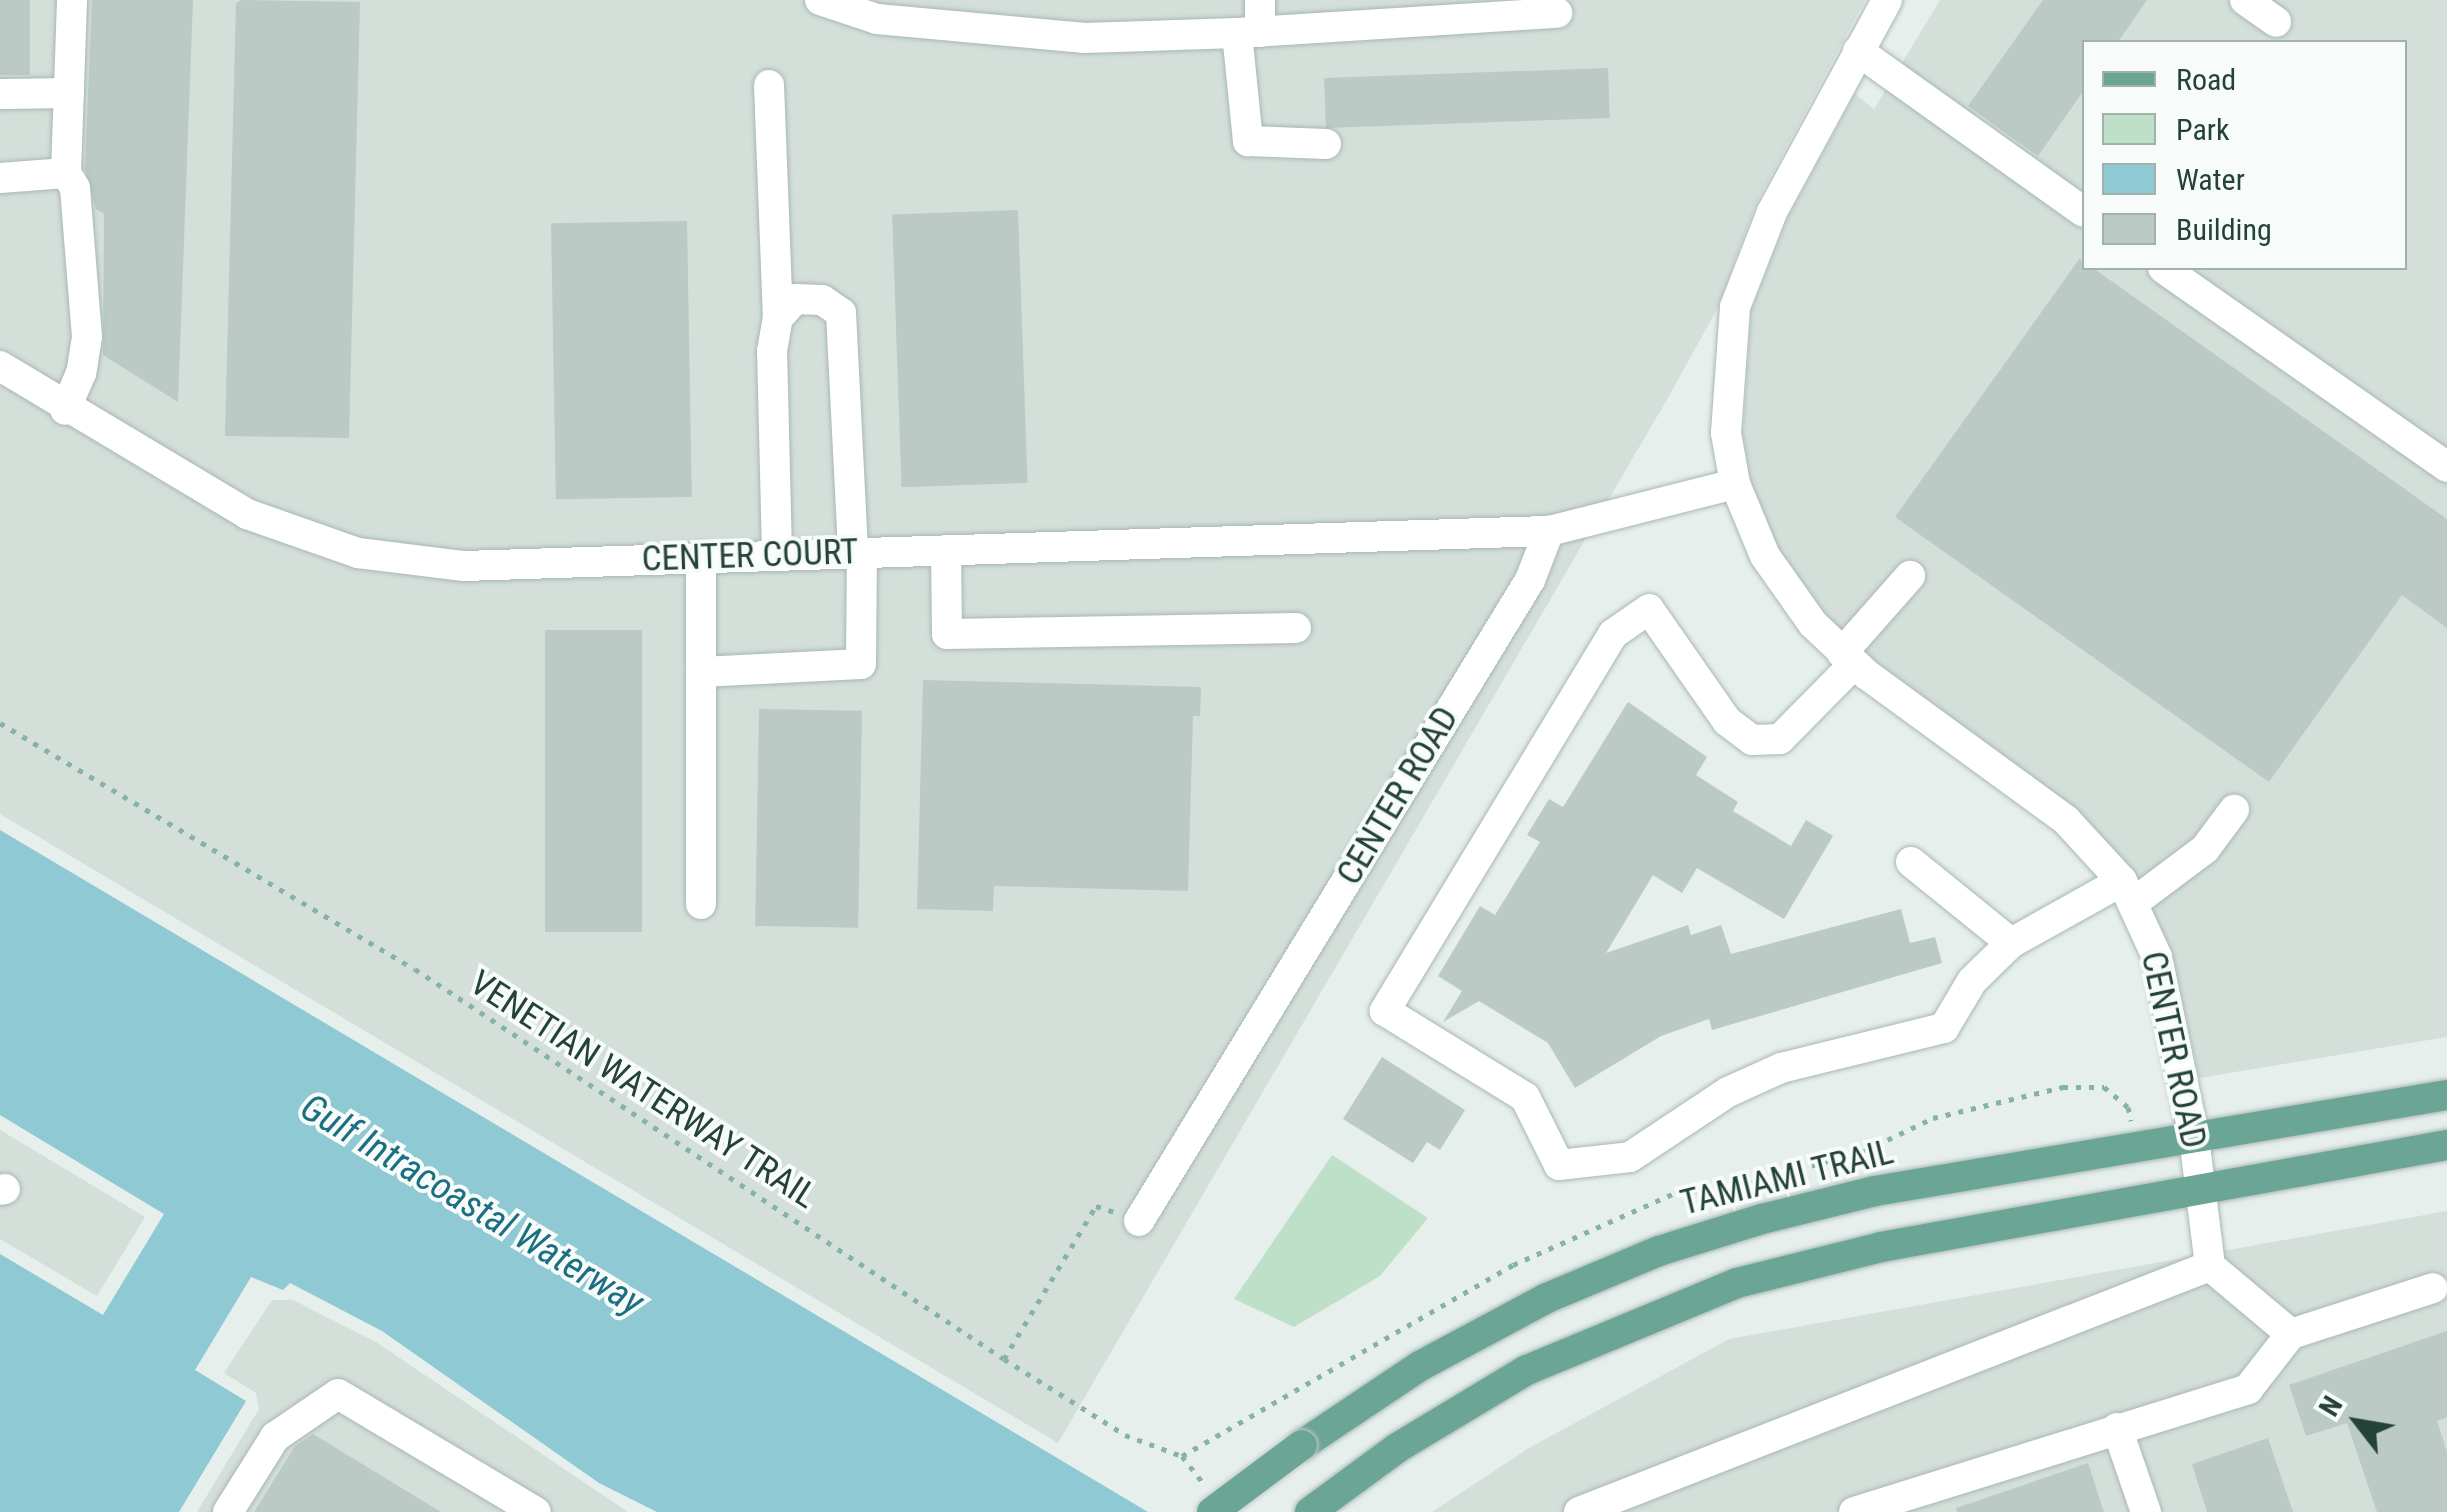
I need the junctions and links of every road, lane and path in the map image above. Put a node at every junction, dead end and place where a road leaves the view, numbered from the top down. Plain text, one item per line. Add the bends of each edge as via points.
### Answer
1 (72, 0) edge
2 (820, 0) edge
3 (1260, 0) edge
4 (2245, 0) edge
5 (1883, 4) edge
6 (1392, 12) edge
7 (1557, 13) dead end
8 (2276, 22) dead end
9 (1249, 33) junction
10 (1858, 51) junction
11 (769, 84) dead end
12 (69, 93) junction
13 (0, 94) edge
14 (1326, 144) dead end
15 (66, 173) junction
16 (0, 178) edge
17 (2082, 211) edge
18 (2166, 270) edge
19 (778, 318) junction
20 (0, 366) edge
21 (64, 410) junction
22 (2447, 467) edge
23 (1735, 484) junction
24 (1549, 531) junction
25 (946, 550) junction
26 (858, 552) junction
27 (776, 554) junction
28 (702, 557) junction
29 (1910, 576) dead end
30 (1296, 628) dead end
31 (1848, 658) junction
32 (702, 672) junction
33 (0, 723) edge
34 (2234, 810) dead end
35 (1911, 862) dead end
36 (2127, 892) junction
37 (701, 904) dead end
38 (2011, 943) junction
39 (2447, 1094) edge
40 (2194, 1138) junction
41 (2447, 1145) edge
42 (2200, 1190) junction
43 (1139, 1220) joint
44 (2210, 1266) junction
45 (2434, 1288) dead end
46 (2291, 1334) junction
47 (1004, 1359) junction
48 (2117, 1428) junction
49 (1213, 1501) edge
50 (228, 1512) edge
51 (536, 1512) edge
52 (1310, 1512) edge
53 (1579, 1512) edge
54 (1854, 1512) edge
55 (2146, 1512) edge

1 - 12 street
2 - 9 street via 876,20 1085,38
3 - 9 street
4 - 8 street
5 - 10 street, CENTER ROAD
6 - 7 street
6 - 9 street
9 - 14 street via 1248,141
10 - 17 street
10 - 23 street, CENTER ROAD via 1772,212 1735,307 1726,433
11 - 19 street
12 - 13 street
12 - 15 street
15 - 16 street
15 - 21 street via 75,188 86,337 81,373
18 - 22 street
19 - 26 street via 795,299 822,300 841,313
19 - 27 street via 772,351
20 - 21 street, CENTER COURT
21 - 28 street, CENTER COURT via 246,514 379,558 464,566
23 - 24 street
23 - 31 street, CENTER ROAD via 1786,590
24 - 25 street, CENTER COURT
24 - 43 street, CENTER ROAD via 1530,580
25 - 26 street, CENTER COURT
25 - 30 street via 946,634
26 - 27 street, CENTER COURT
26 - 32 street via 862,664
27 - 28 street, CENTER COURT
28 - 32 street
29 - 31 street
31 - 36 street, CENTER ROAD via 2066,820
31 - 38 street via 1780,739 1752,740 1727,721 1649,609 1614,634 1385,1010 1525,1097 1559,1165 1630,1157 1728,1092 1781,1068 1944,1028 1972,981
32 - 37 street
33 - 47 path, VENETIAN WATERWAY TRAIL via 414,969
34 - 36 street via 2205,849
35 - 38 street
36 - 38 street
36 - 40 street, CENTER ROAD via 2156,957
39 - 40 main road, TAMIAMI TRAIL
40 - 42 street, CENTER ROAD
40 - 49 main road, TAMIAMI TRAIL, bridge via 1875,1191 1659,1250 1478,1333
41 - 42 main road
42 - 44 street, CENTER ROAD
42 - 52 main road via 1881,1247 1737,1283 1528,1370 1396,1448
43 - 47 path via 1096,1206
44 - 46 street
44 - 53 street
45 - 46 street
46 - 48 street via 2248,1389
47 - 49 path, VENETIAN WATERWAY TRAIL via 1125,1435 1182,1456
48 - 54 street
48 - 55 street
50 - 51 street via 275,1437 338,1394

